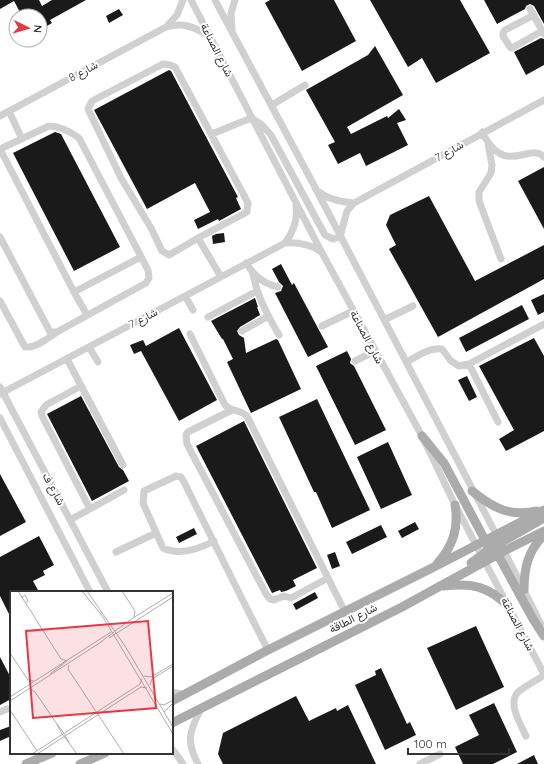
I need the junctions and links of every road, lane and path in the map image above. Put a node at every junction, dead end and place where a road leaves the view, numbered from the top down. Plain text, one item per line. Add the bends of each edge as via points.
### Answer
1 (183, 0) edge
2 (191, 0) edge
3 (215, 0) edge
4 (236, 0) edge
5 (166, 27) junction
6 (543, 33) edge
7 (233, 34) junction
8 (211, 38) junction
9 (305, 84) dead end
10 (544, 100) edge
11 (272, 105) junction
12 (9, 111) junction
13 (0, 116) edge
14 (251, 118) junction
15 (482, 132) junction
16 (212, 134) junction
17 (22, 139) junction
18 (488, 144) junction
19 (0, 149) edge
20 (544, 157) edge
21 (317, 191) junction
22 (294, 198) junction
23 (354, 203) junction
24 (0, 237) edge
25 (340, 237) junction
26 (198, 238) junction
27 (285, 243) junction
28 (321, 251) junction
29 (141, 257) junction
30 (501, 259) dead end
31 (246, 264) junction
32 (253, 274) junction
33 (221, 277) junction
34 (278, 287) dead end
35 (257, 291) junction
36 (74, 292) junction
37 (185, 296) junction
38 (0, 301) edge
39 (413, 306) dead end
40 (193, 310) dead end
41 (353, 311) junction
42 (87, 315) junction
43 (267, 315) junction
44 (208, 318) dead end
45 (384, 320) junction
46 (544, 324) edge
47 (322, 326) dead end
48 (242, 331) dead end
49 (57, 332) junction
50 (190, 334) dead end
51 (279, 335) dead end
52 (89, 347) junction
53 (374, 351) junction
54 (67, 359) junction
55 (355, 361) dead end
56 (98, 362) dead end
57 (406, 362) junction
58 (469, 364) junction
59 (81, 386) junction
60 (1, 391) edge
61 (232, 410) junction
62 (0, 418) edge
63 (498, 422) dead end
64 (422, 436) junction
65 (123, 465) dead end
66 (124, 490) dead end
67 (472, 491) junction
68 (456, 505) junction
69 (90, 509) junction
70 (544, 510) edge
71 (544, 518) edge
72 (70, 520) junction
73 (544, 531) edge
74 (156, 533) junction
75 (544, 535) edge
76 (214, 541) junction
77 (492, 546) junction
78 (116, 552) dead end
79 (484, 559) junction
80 (434, 567) junction
81 (328, 578) junction
82 (439, 587) junction
83 (524, 590) junction
84 (88, 591) edge
85 (107, 591) edge
86 (508, 606) junction
87 (402, 607) junction
88 (345, 612) junction
89 (544, 631) edge
90 (544, 636) edge
91 (268, 650) junction
92 (544, 675) edge
93 (173, 692) edge
94 (185, 695) junction
95 (173, 701) edge
96 (201, 709) junction
97 (173, 723) edge
98 (526, 736) dead end
99 (173, 750) edge
100 (50, 754) edge
101 (103, 754) edge
102 (440, 754) dead end
103 (26, 764) edge
104 (80, 764) edge
105 (183, 764) edge
106 (198, 764) edge
107 (420, 764) edge

1 - 5 street, شارع 8 via 177,15
2 - 8 street, شارع الصناعة
3 - 7 street, شارع الصناعة
4 - 7 street via 231,13
5 - 8 street, شارع 8 via 178,24 190,26
5 - 12 street, شارع 8
6 - 6 street via 512,48 504,36 504,31 532,12
7 - 11 street, شارع الصناعة
8 - 14 street, شارع الصناعة
9 - 11 street
10 - 15 street, شارع 7
11 - 21 street, شارع الصناعة
12 - 13 street, شارع 8
12 - 17 street
14 - 16 street
14 - 22 street, شارع الصناعة
14 - 25 street via 271,135 325,235 333,239
15 - 18 street
15 - 23 street, شارع 7
16 - 26 street via 248,204 247,212
16 - 26 street via 175,67 170,65 163,64 106,93 92,101 88,109 121,178 162,251 169,255
17 - 19 street
17 - 29 street via 49,126 57,126 79,138
18 - 20 street via 504,157 535,153
18 - 30 street via 491,173 479,192 479,201
19 - 36 street
21 - 23 street via 325,197
21 - 25 street, شارع الصناعة
22 - 27 street via 297,217
22 - 28 street, شارع الصناعة
23 - 25 street via 347,211
24 - 49 street via 50,332
25 - 45 street, شارع الصناعة
26 - 33 street
27 - 28 street via 307,244
27 - 31 street, شارع 7
28 - 41 street, شارع الصناعة
29 - 36 street
29 - 42 street via 148,270 149,278 146,283
31 - 32 street
31 - 33 street, شارع 7
32 - 34 street via 269,285
32 - 35 street
33 - 37 street, شارع 7
35 - 43 street
35 - 44 street
36 - 42 street
37 - 40 street
37 - 52 street, شارع 7
38 - 49 street via 25,347 36,345
39 - 45 street
41 - 47 street
41 - 53 street, شارع الصناعة
42 - 49 street
43 - 48 street
43 - 51 street
45 - 57 street, شارع الصناعة
46 - 58 street
50 - 61 street via 225,405
52 - 54 street, شارع 7
52 - 56 street
53 - 55 street
53 - 64 street, شارع الصناعة
54 - 59 street
54 - 60 street, شارع 7
57 - 58 street via 437,348 442,349 459,366
57 - 67 street, شارع الصناعة
58 - 63 street
59 - 65 street
59 - 69 street via 46,405 42,416
60 - 72 street, شارع ف
61 - 81 street via 240,411 247,416
61 - 81 street via 188,432 187,444 266,594 274,600 284,596 291,598
62 - 84 street, شارع ف
64 - 68 street, شارع الصناعة
64 - 77 main road via 444,463
66 - 69 street
67 - 70 main road via 494,507 506,512
67 - 77 street, شارع الصناعة
68 - 77 street, شارع الصناعة
68 - 80 main road via 456,528 453,539
69 - 72 street
70 - 77 main road, شارع الطاقة
71 - 77 main road
72 - 85 street, شارع ف
73 - 77 main road, شارع الطاقة
74 - 76 street via 163,548 168,550 193,550
74 - 76 street via 144,503 144,491 176,476 181,477 184,482
74 - 78 street
75 - 83 main road via 529,554 525,566
76 - 91 street
77 - 79 main road
77 - 79 street, شارع الصناعة
77 - 80 main road, شارع الطاقة
77 - 83 street, شارع الصناعة
77 - 90 main road
79 - 82 main road, شارع الطاقة
79 - 86 street, شارع الصناعة
79 - 87 main road via 428,587
80 - 88 main road, شارع الطاقة
81 - 88 street
82 - 86 main road via 480,587 500,598
82 - 87 main road, شارع الطاقة
83 - 89 street, شارع الصناعة
86 - 92 street, شارع الصناعة
87 - 96 main road, شارع الطاقة
88 - 91 main road, شارع الطاقة
91 - 94 main road, شارع الطاقة
92 - 98 street via 517,693 514,701
93 - 94 street
94 - 95 main road, شارع الطاقة
96 - 97 main road, شارع الطاقة
96 - 106 street via 190,731 192,751
99 - 105 street
100 - 103 main road
101 - 104 main road
102 - 107 street

